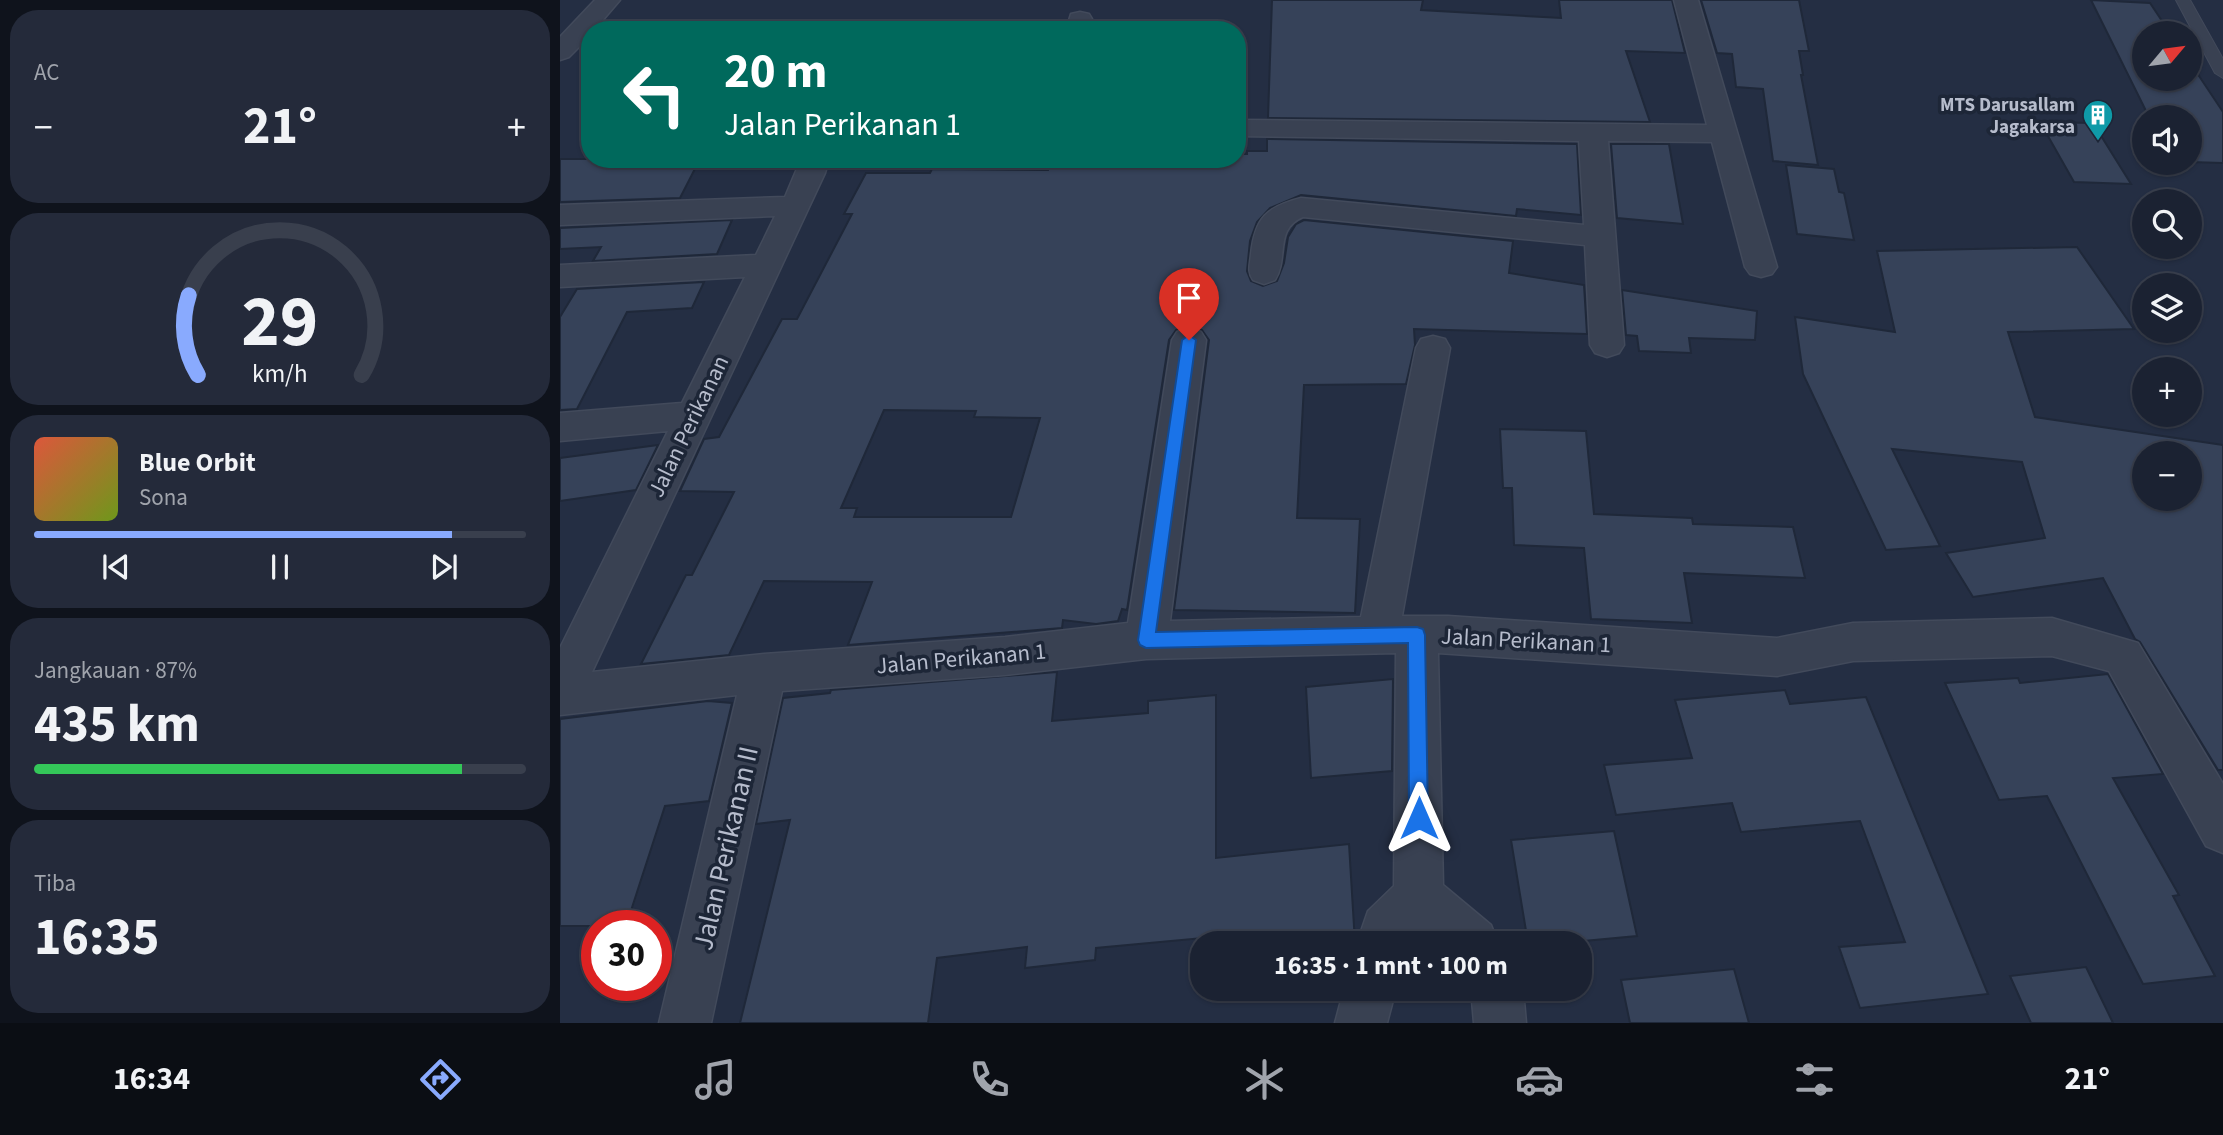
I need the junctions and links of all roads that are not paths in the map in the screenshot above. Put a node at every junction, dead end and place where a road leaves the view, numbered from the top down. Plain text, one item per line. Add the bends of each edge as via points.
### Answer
1 (608, 0) edge
2 (1686, 0) edge
3 (2183, 0) edge
4 (589, 21) edge
5 (581, 30) edge
6 (560, 52) edge
7 (2223, 73) edge
8 (1246, 128) edge
9 (1593, 133) junction
10 (1724, 134) junction
11 (811, 168) edge
12 (794, 206) junction
13 (560, 215) edge
14 (1598, 236) junction
15 (766, 265) junction
16 (1761, 267) dead end
17 (1264, 273) dead end
18 (560, 276) edge
19 (1189, 340) dead end
20 (1607, 345) dead end
21 (1433, 348) dead end
22 (693, 415) junction
23 (560, 427) edge
24 (1398, 635) junction
25 (1146, 640) junction
26 (764, 673) junction
27 (560, 694) edge
28 (2223, 829) edge
29 (1419, 897) junction
30 (1385, 931) edge
31 (1459, 931) edge
32 (1367, 1001) edge
33 (1498, 1001) edge
34 (685, 1023) edge
35 (1361, 1023) edge
36 (1500, 1023) edge

1 - 4 street
2 - 10 street
3 - 7 lane
5 - 6 street
8 - 9 street
9 - 10 street
9 - 14 street
10 - 16 street
11 - 12 street, Jalan Perikanan
12 - 13 street
12 - 15 street, Jalan Perikanan
14 - 17 street via 1301,207 1284,211 1273,221
14 - 20 street
15 - 18 street
15 - 22 street, Jalan Perikanan
19 - 25 street
21 - 24 street
22 - 23 street
22 - 27 street, Jalan Perikanan
24 - 25 street, Jalan Perikanan 1
24 - 28 street, Jalan Perikanan 1 via 1448,634 1777,657 1853,642 2052,636 2123,656
24 - 29 street
25 - 26 street, Jalan Perikanan 1 via 1005,656
26 - 27 street, Jalan Perikanan 1
26 - 34 street, Jalan Perikanan II
29 - 30 street
29 - 31 street
32 - 35 street
33 - 36 street

